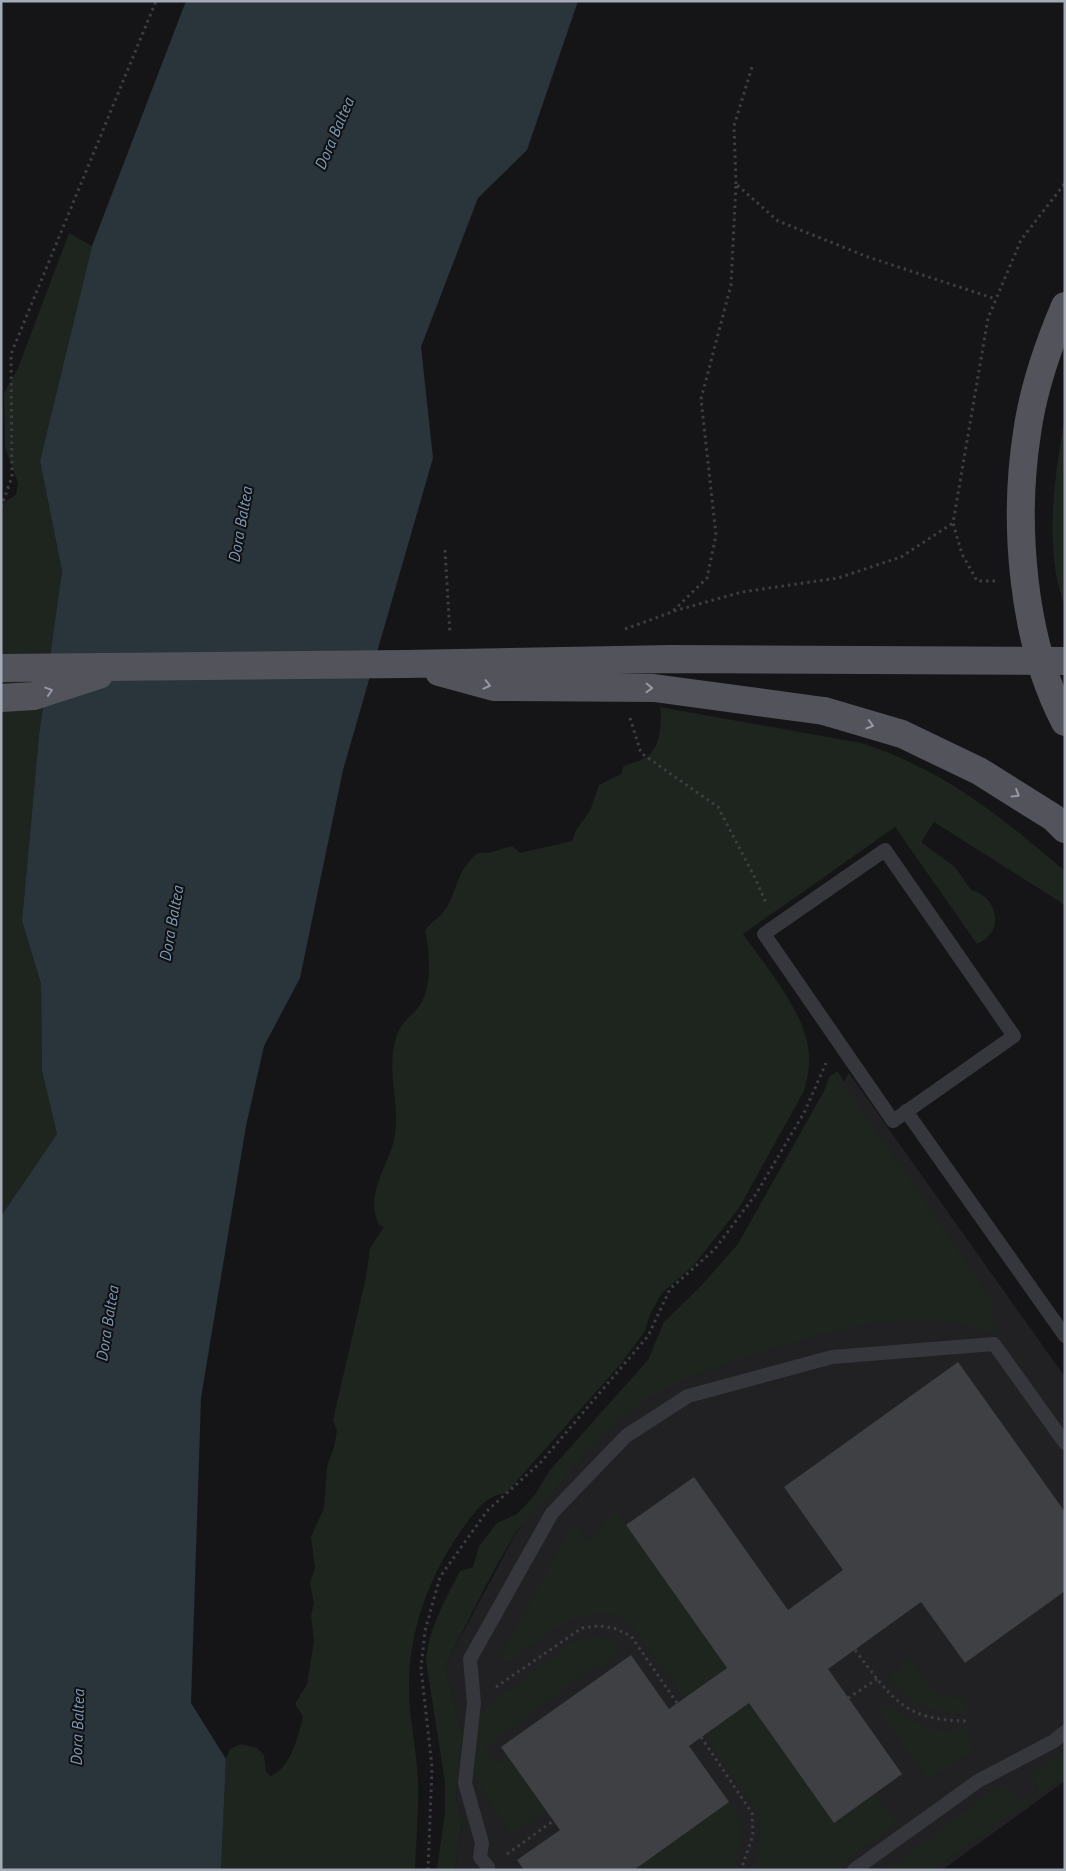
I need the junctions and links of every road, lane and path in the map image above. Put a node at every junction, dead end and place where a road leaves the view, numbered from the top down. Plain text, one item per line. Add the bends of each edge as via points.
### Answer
1 (156, 1) edge
2 (752, 68) dead end
3 (1065, 183) edge
4 (736, 184) junction
5 (996, 299) junction
6 (1065, 306) edge
7 (1, 507) edge
8 (953, 523) junction
9 (445, 550) dead end
10 (1025, 581) junction
11 (672, 612) junction
12 (623, 629) dead end
13 (450, 638) dead end
14 (1065, 661) edge
15 (406, 664) junction
16 (124, 667) junction
17 (1, 668) edge
18 (1, 698) edge
19 (630, 716) dead end
20 (1065, 722) edge
21 (1065, 829) edge
22 (776, 926) junction
23 (836, 1039) junction
24 (906, 1111) junction
25 (1065, 1336) edge
26 (1065, 1443) edge
27 (855, 1650) dead end
28 (877, 1679) junction
29 (848, 1698) dead end
30 (474, 1703) junction
31 (677, 1703) dead end
32 (968, 1721) dead end
33 (1065, 1732) edge
34 (701, 1737) dead end
35 (553, 1821) dead end
36 (488, 1868) edge
37 (428, 1870) edge
38 (741, 1870) edge
39 (854, 1870) edge

1 - 7 path via 11,354 12,477
2 - 4 path via 734,126
3 - 5 path via 1021,240
4 - 5 path via 778,221 868,257
4 - 11 path via 731,285 702,399 716,535 706,578
5 - 8 path via 988,318
6 - 10 main road via 1047,348 1027,433 1021,518
8 - 10 path via 962,554 977,581
8 - 11 path via 901,557 838,578 742,592
9 - 13 path
10 - 20 main road via 1035,646
11 - 12 path
14 - 15 main road, bridge via 671,659
15 - 16 main road
15 -> 21 main road, bridge via 494,687 654,688 824,711 902,734 979,771 1054,818
16 - 17 main road
18 -> 16 main road via 34,696
19 - 22 path via 641,753 718,807
22 - 23 lane via 764,934
22 - 24 lane via 885,850 1014,1036
23 - 24 lane via 892,1121
23 - 37 path via 805,1111 750,1202 715,1249 670,1289 648,1336 541,1462 487,1511 440,1576 425,1631 421,1668 432,1767
24 - 25 lane
26 - 30 lane via 994,1344 832,1357 688,1396 626,1436 552,1513 470,1659
27 - 28 path
28 - 29 path
28 - 32 path via 903,1706 923,1716 944,1721
30 - 31 path via 582,1628 599,1626 614,1628 631,1636
30 - 36 lane via 465,1783 482,1843 480,1857
33 - 39 lane via 1054,1741 978,1780
34 - 38 path via 752,1813 752,1835
35 - 36 path

